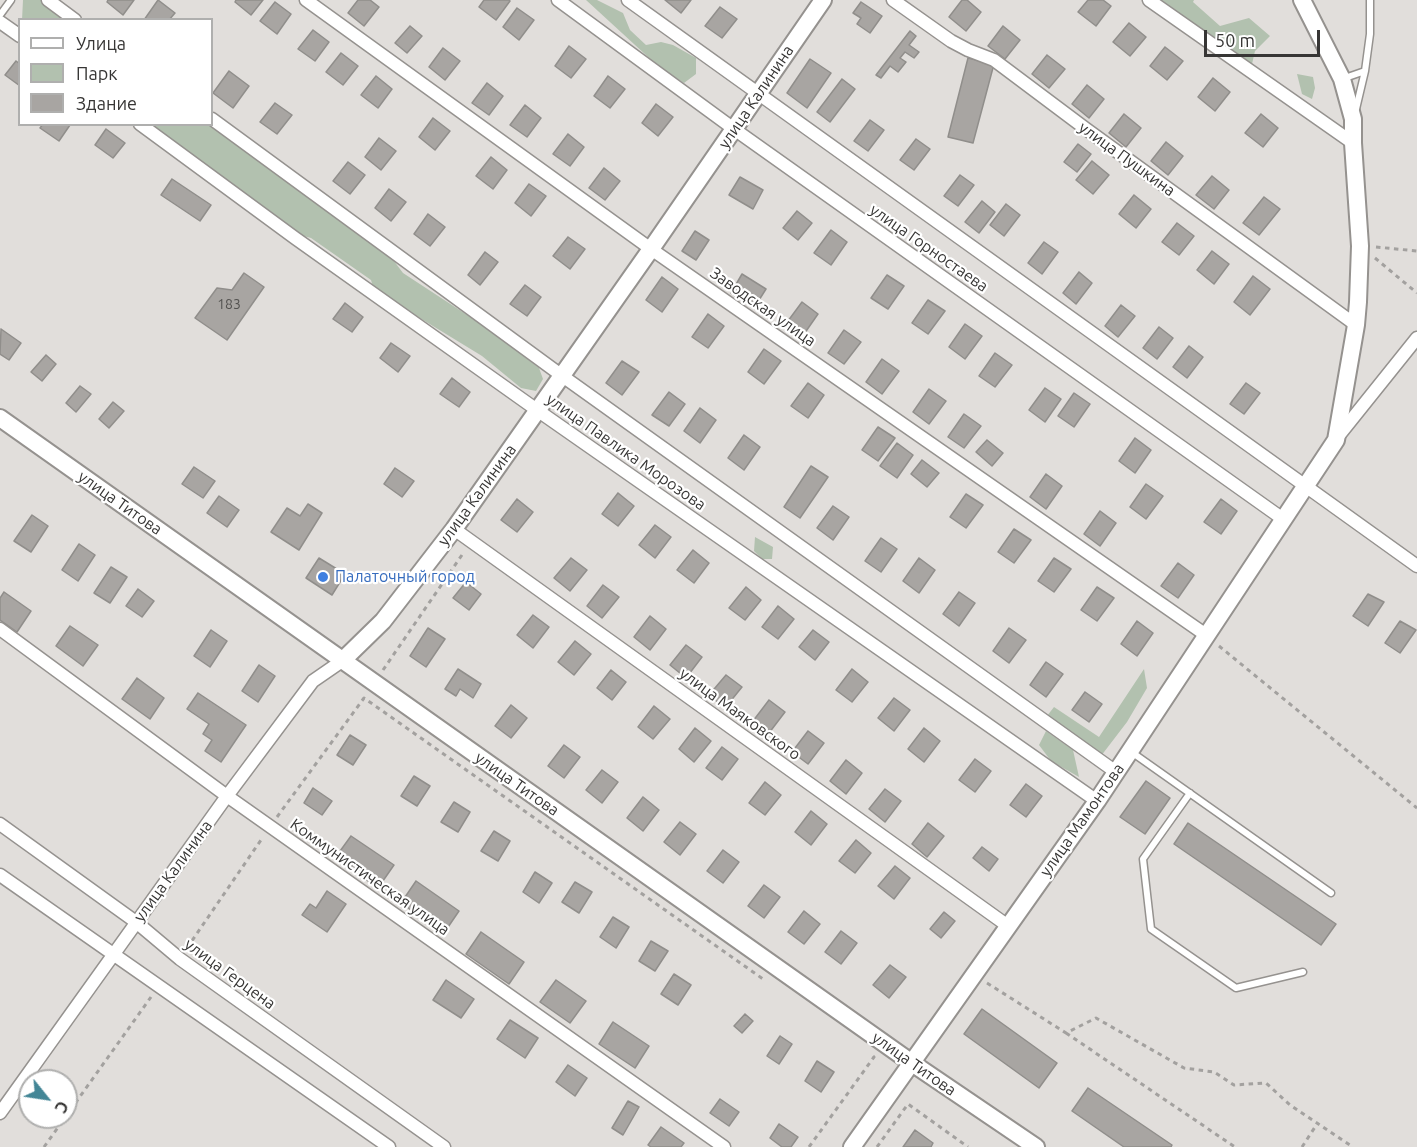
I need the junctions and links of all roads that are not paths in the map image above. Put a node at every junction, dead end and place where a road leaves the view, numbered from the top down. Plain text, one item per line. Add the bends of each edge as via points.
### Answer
1 (11, 0) edge
2 (48, 0) edge
3 (306, 0) edge
4 (558, 0) edge
5 (627, 0) edge
6 (823, 0) edge
7 (893, 0) edge
8 (1149, 0) edge
9 (1302, 0) edge
10 (1370, 0) edge
11 (0, 15) edge
12 (72, 18) edge
13 (0, 22) edge
14 (18, 35) edge
15 (1365, 71) junction
16 (1342, 79) junction
17 (758, 93) junction
18 (1353, 119) junction
19 (213, 120) edge
20 (143, 126) edge
21 (734, 129) junction
22 (1353, 144) junction
23 (651, 249) junction
24 (1356, 325) junction
25 (1417, 338) edge
26 (561, 375) junction
27 (537, 410) junction
28 (0, 418) edge
29 (1336, 440) junction
30 (1305, 486) junction
31 (1283, 519) junction
32 (454, 529) junction
33 (1417, 566) edge
34 (0, 629) edge
35 (1206, 635) junction
36 (342, 661) junction
37 (1130, 751) junction
38 (1116, 772) junction
39 (1190, 793) junction
40 (227, 796) junction
41 (1096, 801) junction
42 (0, 824) edge
43 (0, 875) edge
44 (1331, 893) dead end
45 (136, 922) junction
46 (1008, 926) junction
47 (113, 956) junction
48 (1303, 972) dead end
49 (912, 1063) junction
50 (0, 1113) edge
51 (389, 1147) edge
52 (444, 1147) edge
53 (724, 1147) edge
54 (852, 1147) edge
55 (1036, 1147) edge

1 - 11 lane
2 - 12 street
3 - 23 street, Заводская улица
4 - 21 street, улица Горностаева
5 - 17 street, улица Горностаева
6 - 17 main road, улица Калинина
7 - 24 street, улица Пушкина via 951,40 994,60
8 - 22 street
9 - 16 main road
10 - 15 lane
13 - 14 street
15 - 16 lane
15 - 18 lane
16 - 18 main road
17 - 21 main road, улица Калинина
17 - 30 street, улица Горностаева
18 - 22 main road
19 - 26 street, улица Павлика Морозова
20 - 27 street, улица Павлика Морозова
21 - 23 main road, улица Калинина
21 - 31 street, улица Горностаева
22 - 24 main road via 1360,246
23 - 26 main road, улица Калинина
23 - 35 street, Заводская улица
24 - 29 main road
25 - 29 street
26 - 27 main road, улица Калинина
26 - 38 street, улица Павлика Морозова
27 - 32 main road, улица Калинина
27 - 41 street, улица Павлика Морозова
28 - 36 main road, улица Титова
29 - 30 main road
30 - 31 main road, улица Мамонтова
30 - 33 street, улица Горностаева
31 - 35 main road, улица Мамонтова
32 - 36 main road, улица Калинина via 383,621
32 - 46 street, улица Маяковского
34 - 40 street, Коммунистическая улица
35 - 37 main road, улица Мамонтова
36 - 40 street, улица Калинина via 313,681
36 - 49 main road, улица Титова
37 - 38 main road, улица Мамонтова
37 - 39 lane
38 - 41 main road, улица Мамонтова
39 - 44 lane
39 - 48 lane via 1143,859 1151,929 1236,988
40 - 45 street, улица Калинина
40 - 53 street, Коммунистическая улица
41 - 46 main road, улица Мамонтова
42 - 45 street, улица Герцена
43 - 47 street
45 - 47 street, улица Калинина
45 - 52 street, улица Герцена via 180,959
46 - 49 main road, улица Мамонтова
47 - 50 street, улица Калинина
47 - 51 street
49 - 54 main road, улица Мамонтова
49 - 55 main road, улица Титова

